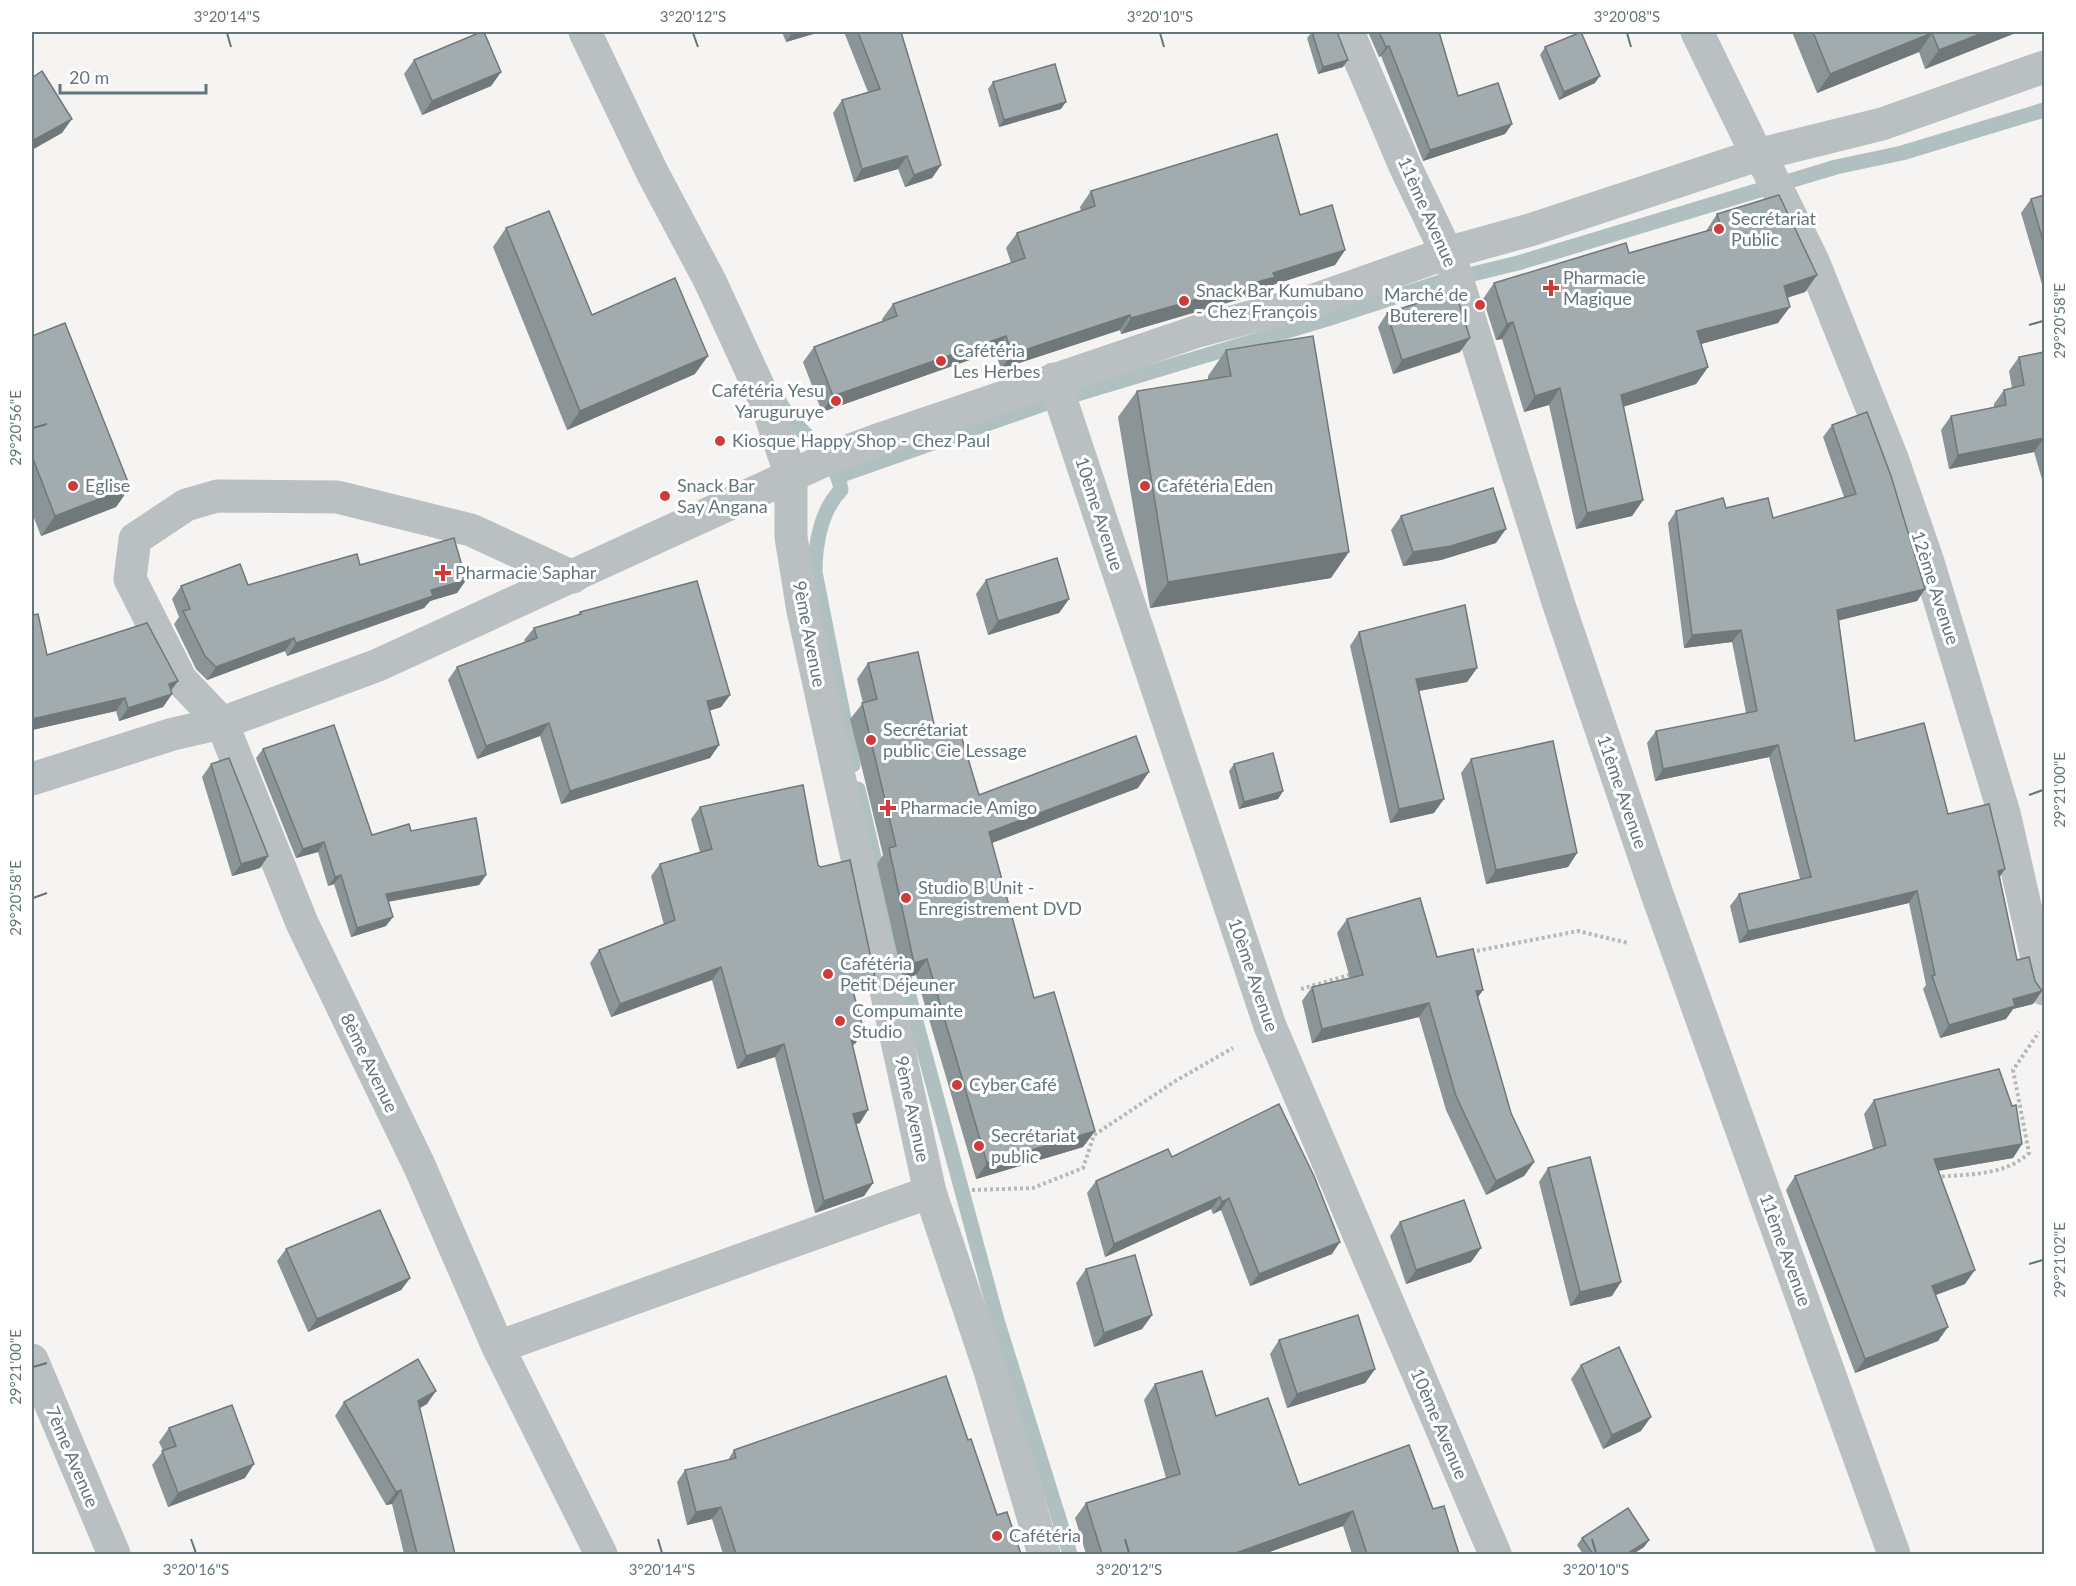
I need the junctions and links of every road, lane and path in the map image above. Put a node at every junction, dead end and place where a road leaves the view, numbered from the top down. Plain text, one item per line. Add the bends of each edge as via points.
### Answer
1 (585, 32) edge
2 (1348, 32) edge
3 (1697, 32) edge
4 (2044, 67) edge
5 (1761, 160) junction
6 (1450, 259) junction
7 (1059, 396) junction
8 (791, 476) junction
9 (573, 577) junction
10 (222, 723) junction
11 (32, 779) edge
12 (2044, 989) edge
13 (2044, 1025) edge
14 (1926, 1181) edge
15 (930, 1192) junction
16 (498, 1347) junction
17 (32, 1360) edge
18 (114, 1554) edge
19 (601, 1554) edge
20 (1044, 1554) edge
21 (1495, 1554) edge
22 (1894, 1554) edge

1 - 8 street, 9ème Avenue via 710,281 767,405
2 - 6 street, 11ème Avenue
3 - 5 street
4 - 5 street via 1882,124
5 - 6 street via 1530,230
5 - 12 street, 12ème Avenue via 1813,261 1892,458 1928,562 2004,813
6 - 7 street via 1198,331
6 - 22 street, 11ème Avenue via 1559,605 1664,915
7 - 8 street via 828,459
7 - 21 street, 10ème Avenue via 1270,1026
8 - 9 street
8 - 15 street, 9ème Avenue via 791,537 803,611
9 - 10 street via 378,665
9 - 10 street, 8ème Avenue via 471,530 337,497 217,496 186,505 135,538 130,579 181,680
10 - 11 street via 173,734
10 - 16 street, 8ème Avenue via 302,923 418,1165
13 - 14 path via 2013,1070 2029,1153 2007,1167
15 - 16 street
15 - 20 street, 9ème Avenue via 990,1371
16 - 19 street, 8ème Avenue
17 - 18 street, 7ème Avenue

